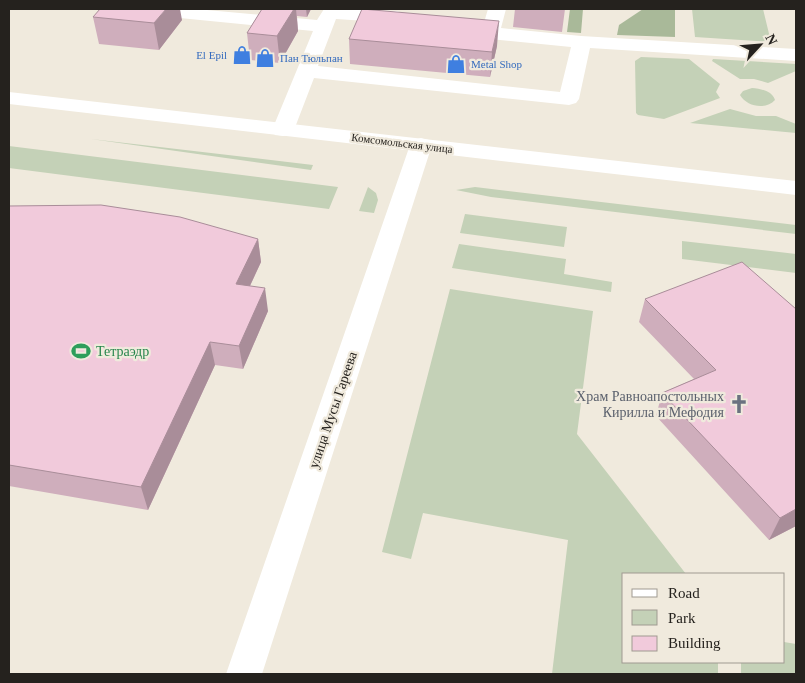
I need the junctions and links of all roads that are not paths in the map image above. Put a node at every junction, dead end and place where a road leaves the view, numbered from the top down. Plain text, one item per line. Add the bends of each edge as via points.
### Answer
1 (139, 9) edge
2 (497, 9) edge
3 (225, 12) edge
4 (416, 20) edge
5 (444, 25) edge
6 (323, 26) junction
7 (490, 33) junction
8 (582, 42) junction
9 (796, 55) edge
10 (306, 71) junction
11 (9, 98) edge
12 (283, 130) junction
13 (421, 146) junction
14 (796, 188) edge
15 (244, 674) edge

1 - 3 main road
2 - 7 main road
3 - 6 main road
4 - 6 main road via 329,13
5 - 7 main road
6 - 10 main road
7 - 8 main road
8 - 9 main road
8 - 10 main road via 569,99
10 - 12 main road
11 - 12 main road, Комсомольская улица
12 - 13 main road, Комсомольская улица
13 - 14 main road, Комсомольская улица
13 - 15 main road, улица Мусы Гареева

